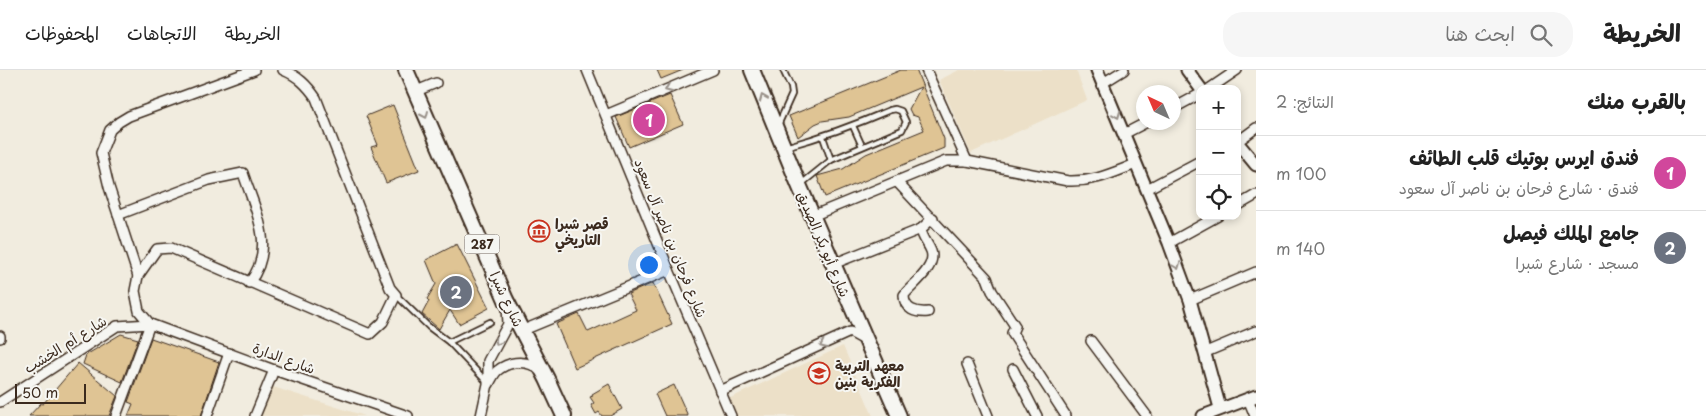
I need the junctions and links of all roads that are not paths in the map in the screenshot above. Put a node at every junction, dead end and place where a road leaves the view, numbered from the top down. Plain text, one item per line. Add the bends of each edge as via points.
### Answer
1 (254, 70) edge
2 (283, 70) edge
3 (406, 70) edge
4 (587, 70) edge
5 (713, 70) edge
6 (752, 70) edge
7 (783, 70) edge
8 (926, 70) edge
9 (1097, 70) edge
10 (1124, 70) edge
11 (1187, 70) edge
12 (1237, 70) edge
13 (436, 83) dead end
14 (1103, 83) junction
15 (1198, 85) edge
16 (1215, 85) edge
17 (414, 92) junction
18 (1196, 96) edge
19 (1181, 104) edge
20 (606, 116) junction
21 (853, 126) junction
22 (1136, 128) edge
23 (1256, 128) edge
24 (776, 129) junction
25 (1124, 134) junction
26 (823, 137) junction
27 (1241, 139) edge
28 (862, 146) junction
29 (784, 147) junction
30 (1241, 147) edge
31 (831, 160) junction
32 (967, 161) junction
33 (1196, 163) edge
34 (1136, 164) junction
35 (1256, 165) edge
36 (897, 182) junction
37 (799, 186) junction
38 (1146, 189) junction
39 (1256, 195) edge
40 (1241, 204) edge
41 (118, 215) junction
42 (812, 216) junction
43 (933, 218) junction
44 (1211, 220) edge
45 (921, 229) junction
46 (1169, 243) junction
47 (833, 264) junction
48 (669, 270) junction
49 (1256, 272) edge
50 (138, 276) junction
51 (249, 283) junction
52 (396, 295) junction
53 (506, 300) junction
54 (1190, 300) junction
55 (928, 312) dead end
56 (490, 322) dead end
57 (150, 324) junction
58 (522, 331) junction
59 (1256, 331) edge
60 (866, 341) junction
61 (1091, 341) dead end
62 (449, 342) junction
63 (1206, 352) junction
64 (229, 353) junction
65 (967, 364) dead end
66 (1013, 369) dead end
67 (274, 370) junction
68 (547, 379) junction
69 (488, 384) junction
70 (720, 392) junction
71 (1252, 398) edge
72 (0, 402) edge
73 (1220, 408) junction
74 (388, 413) edge
75 (116, 416) edge
76 (208, 416) edge
77 (255, 416) edge
78 (408, 416) edge
79 (481, 416) edge
80 (564, 416) edge
81 (731, 416) edge
82 (899, 416) edge
83 (988, 416) edge
84 (1037, 416) edge
85 (1066, 416) edge
86 (1148, 416) edge
87 (1203, 416) edge
88 (1255, 416) edge

1 - 41 street via 129,116 110,130 101,153
2 - 52 street via 307,84 316,98 390,288
3 - 17 main road, شارع شبرا / 287
4 - 20 street, شارع فرحان بن ناصر آل سعود
5 -> 20 street
24 -> 6 main road, شارع أبو بكر الصديق
7 - 24 lane via 792,94
8 - 32 street
9 - 14 street
10 - 14 street
11 - 15 street
12 - 16 street
13 - 17 street
14 -> 25 street
17 -> 53 main road, شارع شبرا / 287
18 - 19 street
20 - 48 street, شارع فرحان بن ناصر آل سعود
21 - 26 lane
21 - 28 lane
21 - 28 lane via 895,109 901,111 906,122 902,130
22 - 25 street
23 - 27 street
24 - 29 main road, شارع أبو بكر الصديق
25 - 34 street
26 - 29 lane
26 - 31 lane
28 - 31 lane
29 - 37 main road, شارع أبو بكر الصديق
30 - 35 street
31 - 37 lane
32 - 34 street via 1082,182
32 - 36 street via 946,161
33 - 38 street
34 - 38 street
36 - 42 street
36 - 43 street
37 - 42 main road, شارع أبو بكر الصديق
38 - 46 street
39 - 40 street
41 - 50 street
41 - 51 street via 209,180 243,174 263,233 263,255
42 - 47 main road, شارع أبو بكر الصديق
43 - 45 street
43 - 85 street via 987,278 1015,326 1012,333
44 - 46 street
45 - 47 street
45 - 55 street via 932,253 931,262 904,295 904,300 913,312
46 -> 54 street
47 - 60 main road, شارع أبو بكر الصديق
48 - 58 street
48 - 70 street, شارع فرحان بن ناصر آل سعود
49 - 54 street
50 - 51 street via 157,249 171,248
50 - 57 street via 135,291 139,311
51 - 52 street via 370,334 384,322
52 - 62 lane via 429,328
53 - 58 main road, شارع شبرا / 287
53 -> 69 street via 508,324 488,361
54 - 63 street
56 - 62 lane
57 - 64 street, شارع الدارة
57 - 72 street, شارع أم الخشب via 117,326
57 - 75 street
58 - 68 main road, شارع شبرا / 287
59 - 63 street
60 -> 70 street via 850,332
60 - 82 main road, شارع أبو بكر الصديق
61 - 86 street
62 - 69 lane
63 - 73 street
64 - 67 street, شارع الدارة
64 - 76 street
65 - 83 street
66 - 84 street
67 - 74 street, شارع الدارة
67 - 77 street
68 - 69 street via 537,368 524,362 509,363 496,371
68 - 80 main road, شارع شبرا / 287
69 - 79 street
70 - 81 street, شارع فرحان بن ناصر آل سعود
71 - 73 street
71 - 88 street
73 - 87 street
74 - 78 street, شارع الدارة

